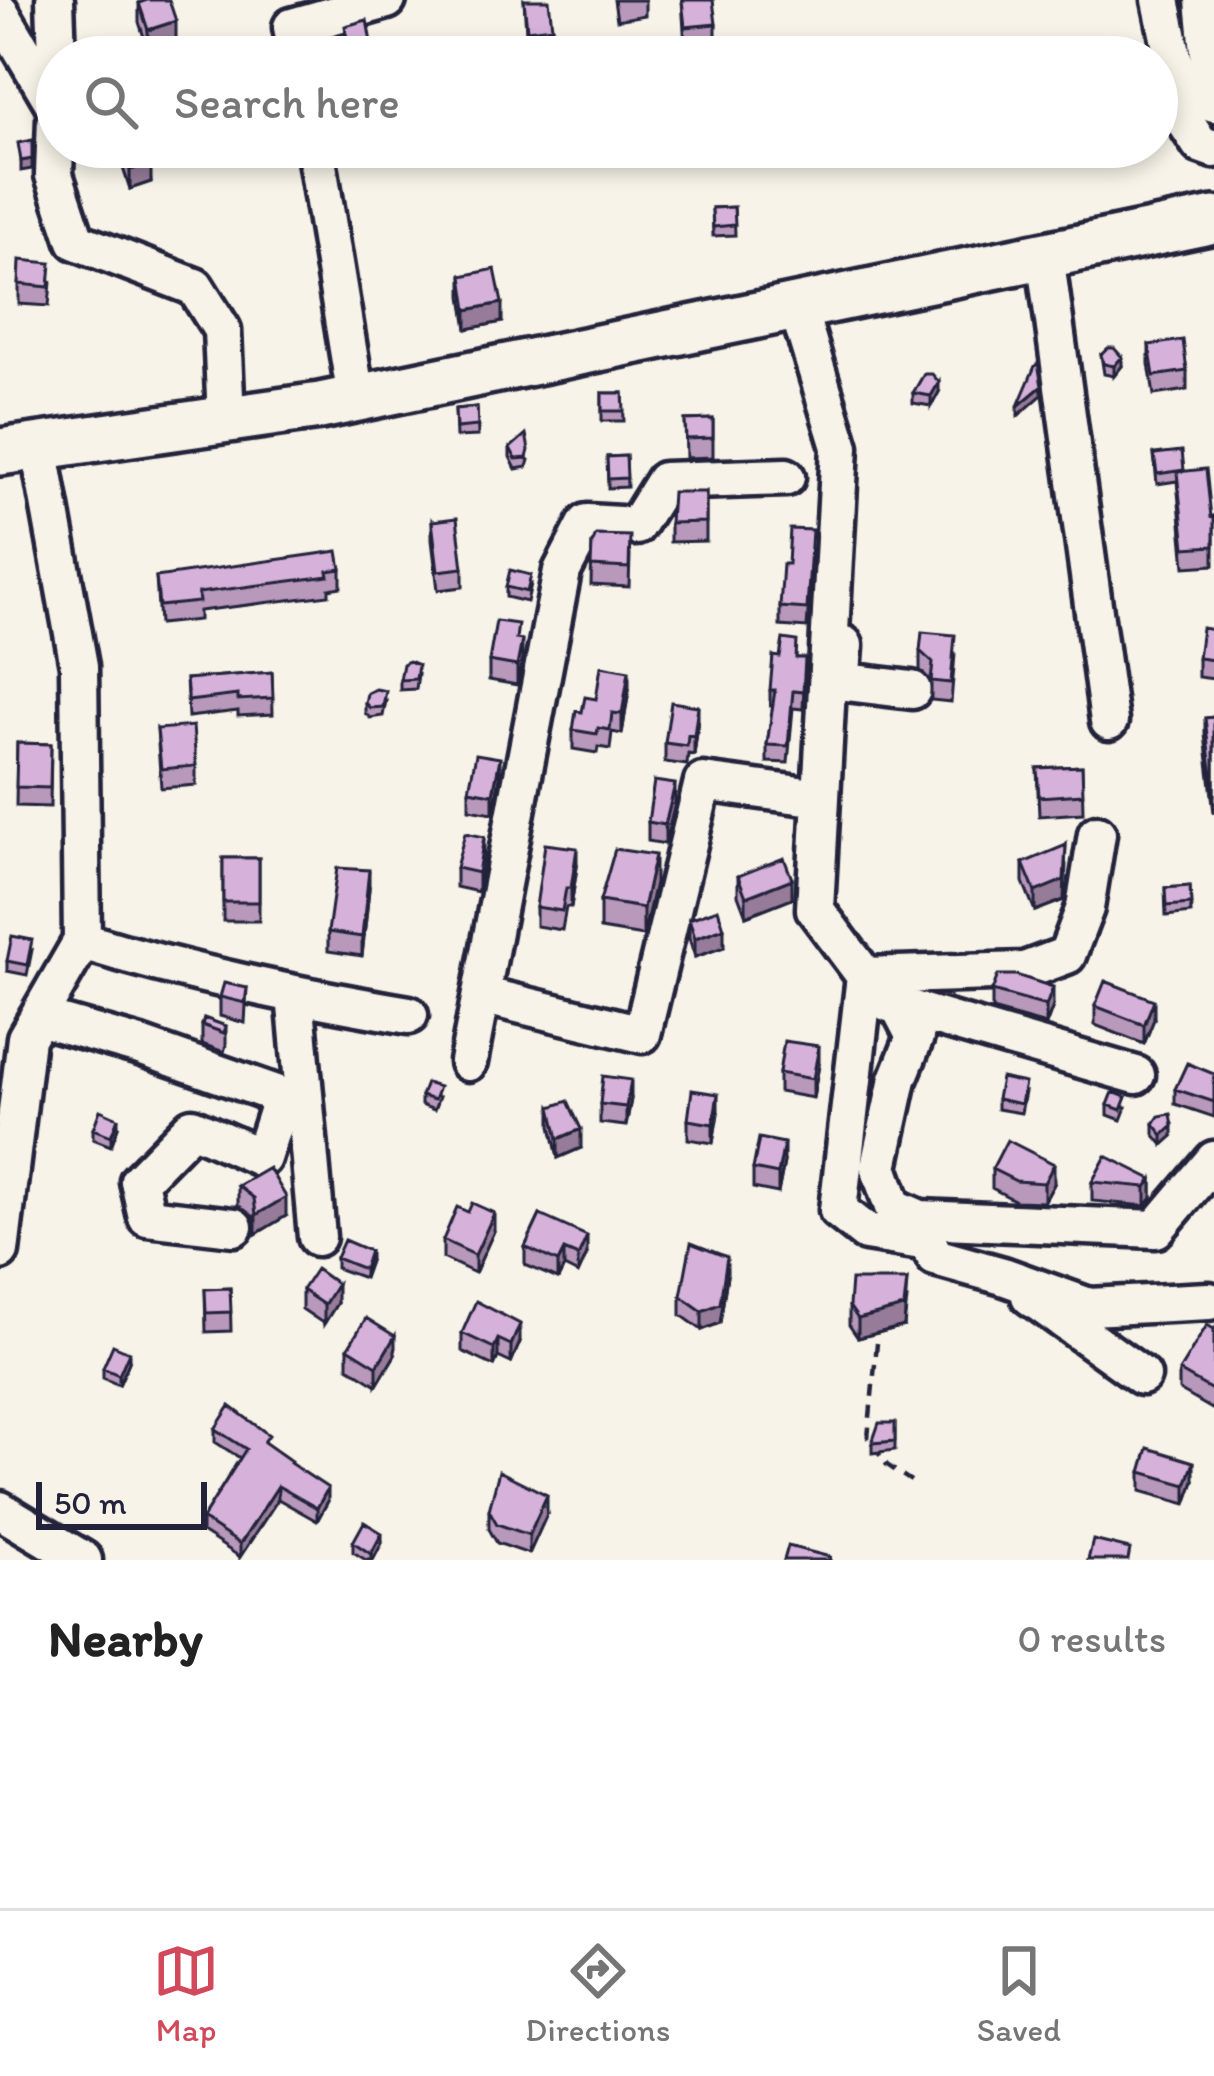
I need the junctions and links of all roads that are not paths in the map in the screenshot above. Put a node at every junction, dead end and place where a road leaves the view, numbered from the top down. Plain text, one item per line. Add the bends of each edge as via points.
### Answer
1 (55, 0) edge
2 (387, 0) edge
3 (1161, 0) edge
4 (1204, 0) edge
5 (0, 12) edge
6 (56, 36) edge
7 (294, 36) edge
8 (1169, 36) edge
9 (36, 73) edge
10 (1178, 81) edge
11 (1214, 103) edge
12 (1214, 149) edge
13 (54, 168) edge
14 (318, 168) edge
15 (1214, 220) edge
16 (1045, 255) junction
17 (797, 306) junction
18 (356, 398) junction
19 (226, 419) junction
20 (19, 449) edge
21 (786, 477) dead end
22 (839, 478) junction
23 (912, 690) dead end
24 (1109, 721) dead end
25 (821, 798) junction
26 (1097, 835) dead end
27 (82, 940) junction
28 (864, 985) junction
29 (295, 995) junction
30 (481, 995) junction
31 (899, 1006) junction
32 (409, 1016) dead end
33 (38, 1017) junction
34 (468, 1062) dead end
35 (1136, 1075) dead end
36 (1214, 1160) edge
37 (234, 1227) dead end
38 (317, 1237) dead end
39 (0, 1251) edge
40 (1004, 1276) junction
41 (1209, 1301) dead end
42 (1142, 1376) dead end
43 (0, 1510) edge
44 (83, 1560) edge

1 - 6 street
2 - 7 street via 292,26
3 - 8 street
4 - 11 street
5 - 9 street
10 - 12 street via 1187,124
13 - 19 street via 76,241 195,287 222,330
14 - 18 street
15 - 16 main road
16 - 17 main road
16 - 24 street
17 - 18 main road
17 - 22 street via 840,447
18 - 19 main road
19 - 20 main road
20 - 27 street via 79,666
21 - 30 street via 664,481 636,526 587,523 562,571
22 - 23 street via 856,489 842,675 846,682
22 - 25 street
25 - 28 street via 815,909
25 - 30 street via 703,782 642,1034
26 - 28 street via 1085,908 1067,955 1024,971
27 - 29 street
27 - 33 street
28 - 31 street
28 - 40 street via 838,1210 866,1232 928,1242 935,1257
29 - 32 street
29 - 38 street
30 - 34 street
31 - 35 street
31 - 36 street via 915,1036 879,1167 893,1207 920,1219 1156,1229
33 - 37 street via 282,1096 262,1159 192,1127 140,1181 147,1217
33 - 39 street via 26,1038
40 - 41 street via 1089,1307
40 - 42 street
43 - 44 street

